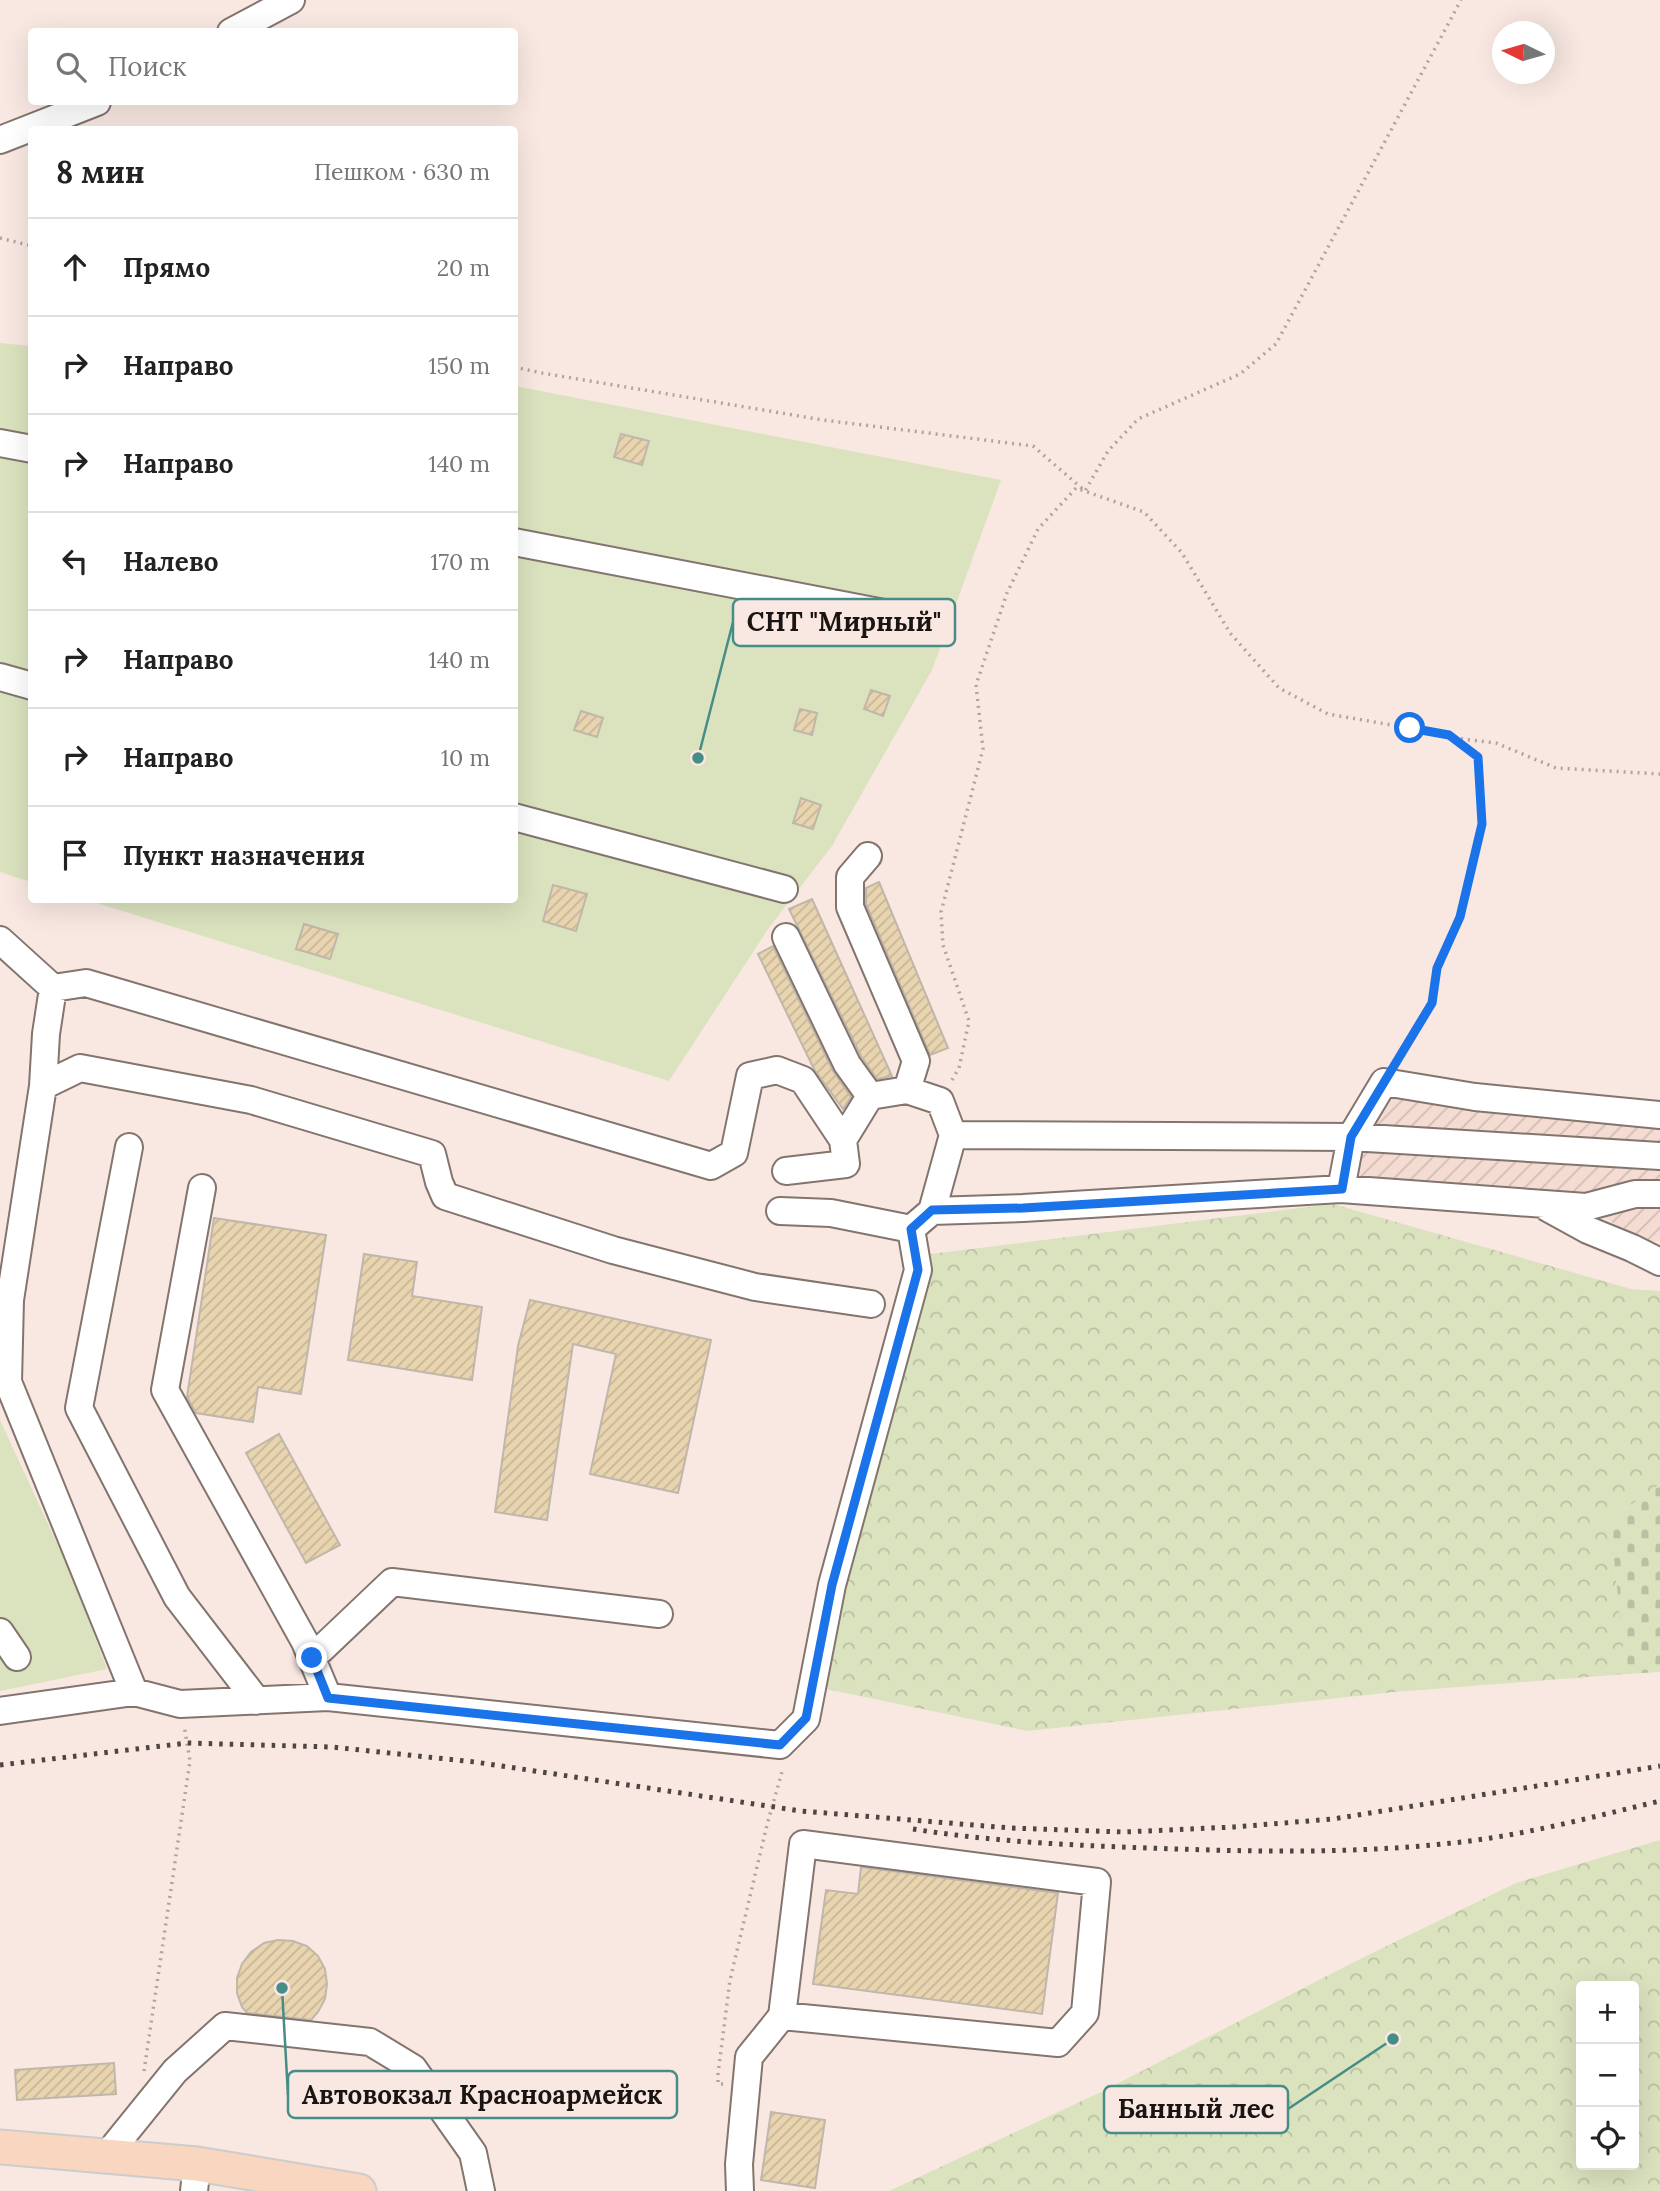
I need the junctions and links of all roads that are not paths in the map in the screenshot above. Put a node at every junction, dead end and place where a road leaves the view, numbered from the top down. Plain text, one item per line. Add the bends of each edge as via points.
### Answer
1 (291, 0) edge
2 (238, 28) edge
3 (89, 105) edge
4 (36, 126) edge
5 (28, 129) edge
6 (0, 140) edge
7 (0, 443) edge
8 (28, 448) edge
9 (518, 543) edge
10 (936, 623) dead end
11 (0, 677) edge
12 (28, 685) edge
13 (518, 818) edge
14 (868, 856) dead end
15 (784, 889) dead end
16 (786, 937) dead end
17 (0, 940) edge
18 (53, 988) junction
19 (916, 1061) junction
20 (43, 1086) junction
21 (907, 1090) junction
22 (870, 1096) junction
23 (940, 1101) junction
24 (1660, 1115) edge
25 (953, 1135) junction
26 (1351, 1137) junction
27 (843, 1140) junction
28 (129, 1147) dead end
29 (1660, 1156) edge
30 (786, 1171) dead end
31 (202, 1188) dead end
32 (1342, 1189) junction
33 (1660, 1194) edge
34 (1540, 1204) junction
35 (932, 1210) junction
36 (780, 1211) dead end
37 (911, 1229) junction
38 (1660, 1262) edge
39 (872, 1304) dead end
40 (659, 1614) dead end
41 (0, 1632) edge
42 (18, 1657) dead end
43 (312, 1658) junction
44 (134, 1692) junction
45 (328, 1698) junction
46 (257, 1701) junction
47 (0, 1711) edge
48 (782, 2015) junction
49 (0, 2147) edge
50 (107, 2155) junction
51 (196, 2178) edge
52 (359, 2191) edge
53 (481, 2191) edge
54 (740, 2191) edge

1 - 2 street
3 - 4 street
5 - 6 street
7 - 8 street
9 - 10 street
11 - 12 street
13 - 15 street
14 - 19 street via 850,877 850,907
16 - 22 street via 847,1064
17 - 18 street
18 - 20 street
18 - 27 street via 86,983 711,1166 734,1153 750,1076 777,1070 803,1080
19 - 21 street
19 - 23 street
20 - 39 street via 80,1068 251,1100 432,1154 445,1196 613,1250 755,1287
20 - 44 street via 10,1300 8,1382
21 - 22 street
21 - 23 street
22 - 27 street
23 - 25 street
24 - 26 street via 1475,1097 1384,1082
25 - 26 street
25 - 35 street
26 - 29 street
26 - 32 street
27 - 30 street via 846,1164
28 - 46 street via 79,1408 177,1597
31 - 43 street via 166,1390
32 - 34 street
32 - 35 street
33 - 34 street via 1635,1194 1586,1207
34 - 38 street
35 - 37 street
36 - 37 street via 831,1213
37 - 45 street via 918,1270 832,1585 806,1718 780,1745
40 - 43 street via 392,1583
41 - 42 street
43 - 45 street
44 - 46 street via 180,1704
44 - 47 street
45 - 46 street
48 - 48 street via 803,1844 1097,1882 1085,2013 1058,2043
48 - 54 street via 749,2057 738,2164
49 - 50 main road
50 - 51 main road
50 - 53 street via 175,2071 225,2026 370,2042 413,2068 473,2152
51 - 52 main road

